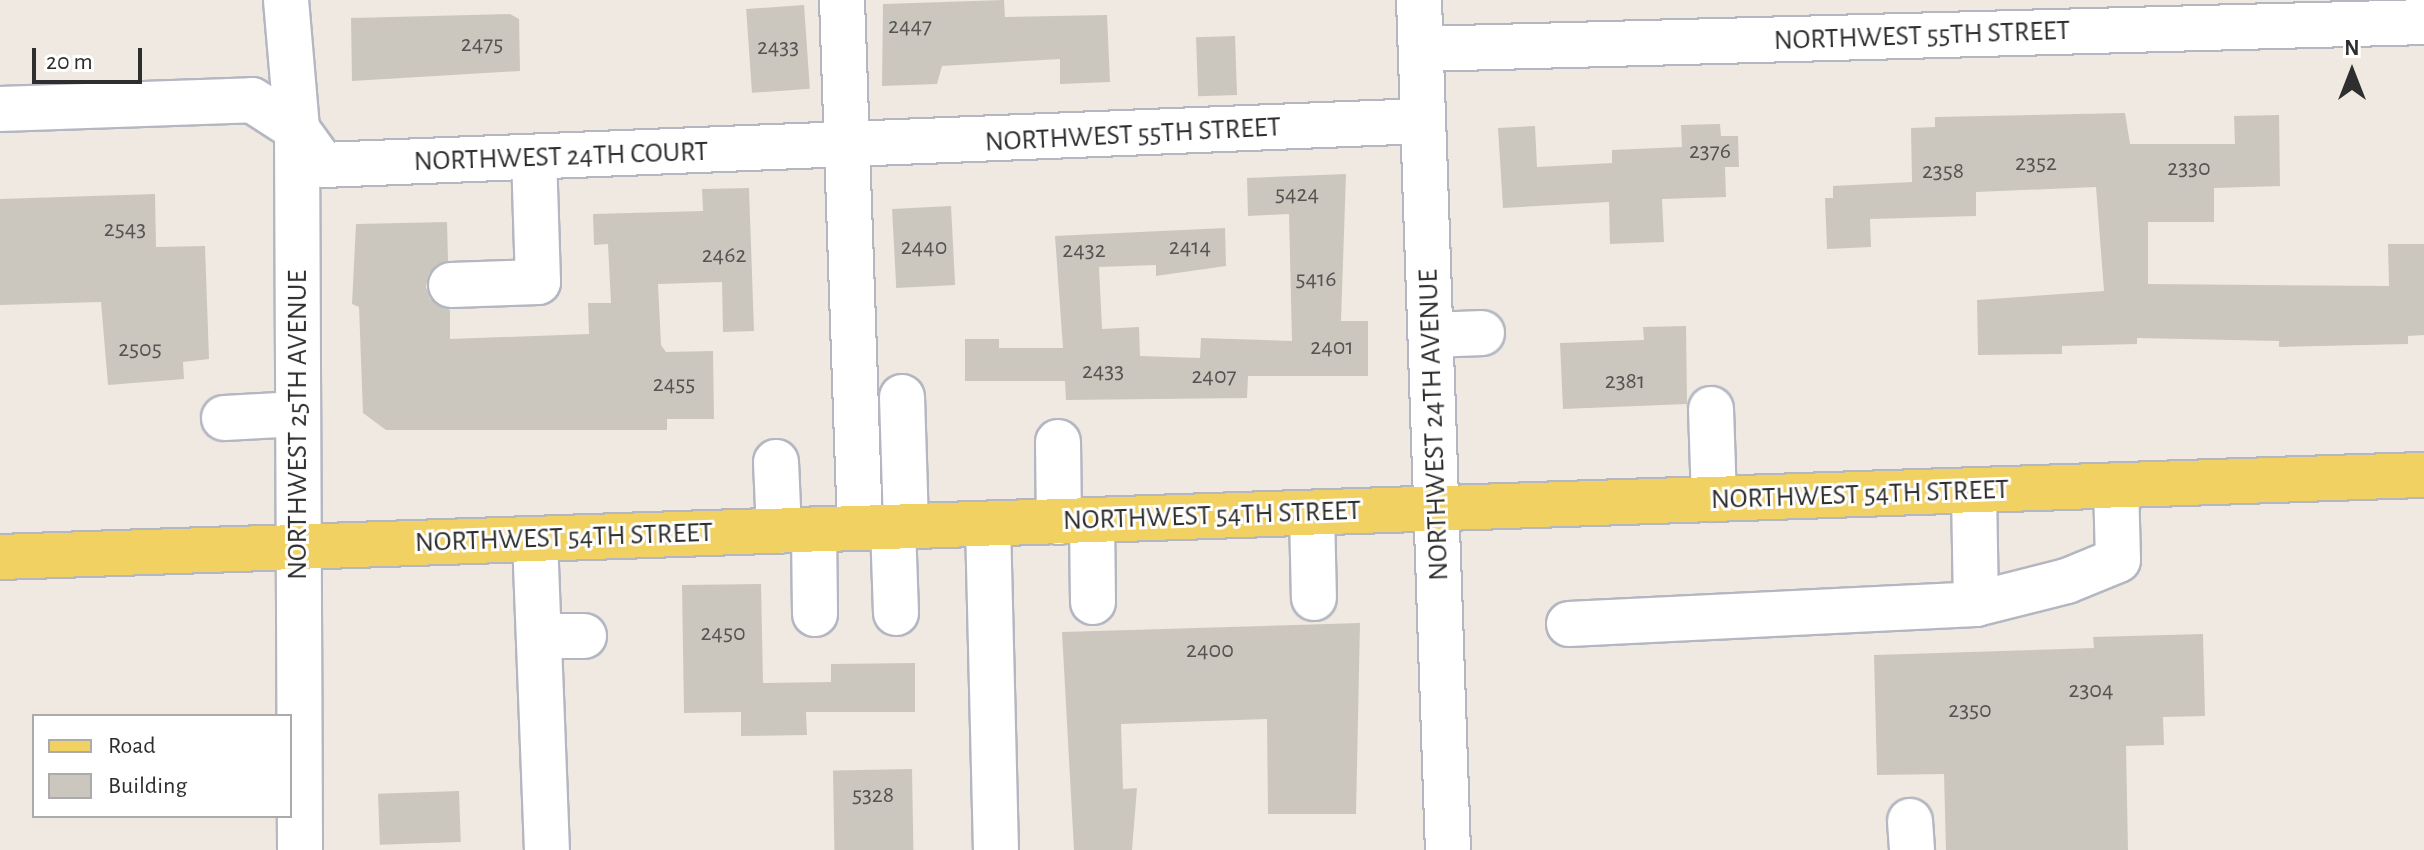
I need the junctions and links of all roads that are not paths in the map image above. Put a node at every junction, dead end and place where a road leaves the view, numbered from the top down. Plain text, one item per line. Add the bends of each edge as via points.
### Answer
1 (286, 0) edge
2 (842, 0) edge
3 (1419, 0) edge
4 (2424, 22) edge
5 (1421, 49) junction
6 (0, 109) edge
7 (1423, 121) junction
8 (297, 129) junction
9 (843, 148) junction
10 (534, 158) junction
11 (451, 285) dead end
12 (1482, 333) dead end
13 (1431, 335) junction
14 (902, 397) dead end
15 (1711, 409) dead end
16 (298, 414) junction
17 (224, 418) dead end
18 (1058, 442) dead end
19 (776, 462) dead end
20 (2424, 475) edge
21 (2116, 486) junction
22 (1974, 491) junction
23 (1714, 499) junction
24 (1437, 509) junction
25 (1312, 513) junction
26 (1076, 521) junction
27 (988, 524) junction
28 (886, 527) junction
29 (796, 531) junction
30 (535, 539) junction
31 (299, 547) junction
32 (0, 557) edge
33 (1314, 598) dead end
34 (1093, 602) dead end
35 (1976, 604) junction
36 (896, 613) dead end
37 (815, 614) dead end
38 (1569, 624) dead end
39 (539, 636) junction
40 (584, 636) dead end
41 (300, 850) edge
42 (547, 850) edge
43 (996, 850) edge
44 (1448, 850) edge

1 - 8 street, NORTHWEST 25TH AVENUE
2 - 9 street
3 - 5 street, NORTHWEST 24TH AVENUE
4 - 5 street, NORTHWEST 55TH STREET
5 - 7 street, NORTHWEST 24TH AVENUE
6 - 8 street via 252,100
7 - 9 street, NORTHWEST 55TH STREET
7 - 13 street, NORTHWEST 24TH AVENUE
8 - 10 street, NORTHWEST 24TH COURT via 323,165
8 - 16 street, NORTHWEST 25TH AVENUE
9 - 10 street, NORTHWEST 24TH COURT
9 - 28 street
10 - 11 street via 538,282
12 - 13 street
13 - 24 street, NORTHWEST 24TH AVENUE
14 - 28 street
15 - 23 street
16 - 17 street
16 - 31 street, NORTHWEST 25TH AVENUE
18 - 26 street
19 - 29 street
20 - 21 main road, NORTHWEST 54TH STREET
21 - 22 main road, NORTHWEST 54TH STREET
21 - 35 street via 2118,560 2067,581
22 - 23 main road, NORTHWEST 54TH STREET
22 - 35 street
23 - 24 main road, NORTHWEST 54TH STREET
24 - 25 main road, NORTHWEST 54TH STREET
24 - 44 street, NORTHWEST 24TH AVENUE
25 - 26 main road, NORTHWEST 54TH STREET
25 - 33 street
26 - 27 main road, NORTHWEST 54TH STREET
26 - 34 street
27 - 28 main road, NORTHWEST 54TH STREET
27 - 43 street
28 - 29 main road, NORTHWEST 54TH STREET
28 - 36 street
29 - 30 main road, NORTHWEST 54TH STREET
29 - 37 street
30 - 31 main road, NORTHWEST 54TH STREET
30 - 39 street
31 - 32 main road, NORTHWEST 54TH STREET
31 - 41 street, NORTHWEST 25TH AVENUE
35 - 38 street
39 - 40 street
39 - 42 street

